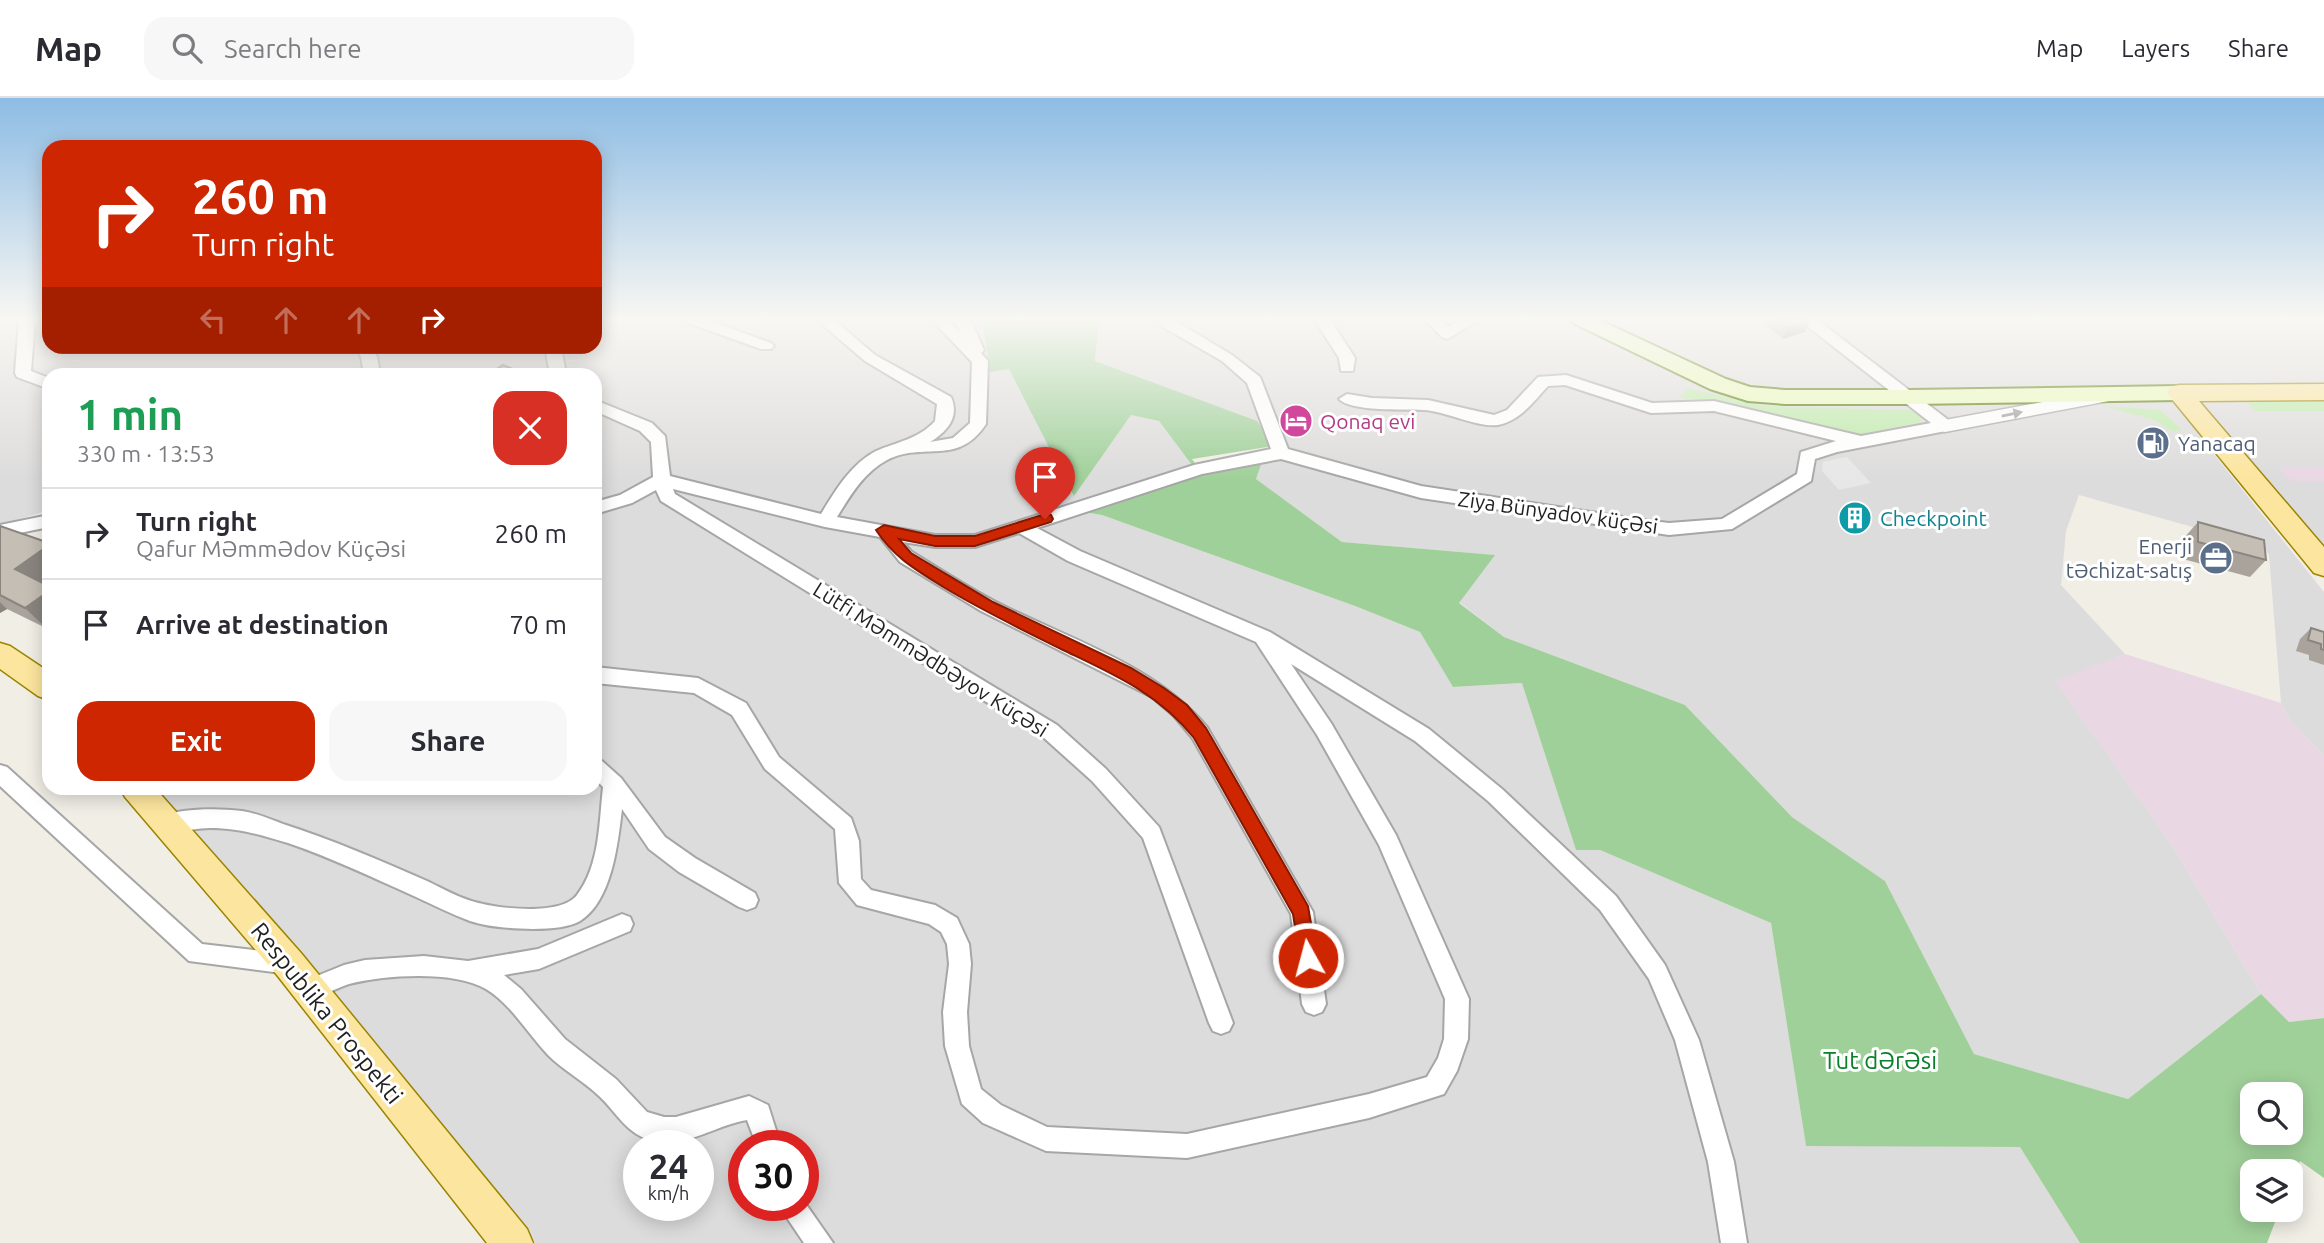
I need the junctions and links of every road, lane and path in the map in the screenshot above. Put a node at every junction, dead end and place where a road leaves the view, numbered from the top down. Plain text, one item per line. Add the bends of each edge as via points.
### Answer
1 (895, 372) edge
2 (980, 372) edge
3 (1244, 372) edge
4 (1693, 372) edge
5 (1877, 372) edge
6 (23, 373) edge
7 (42, 381) edge
8 (2324, 392) edge
9 (2116, 394) junction
10 (2181, 395) junction
11 (1910, 397) junction
12 (1348, 399) dead end
13 (602, 408) edge
14 (1945, 426) junction
15 (1863, 442) junction
16 (904, 448) junction
17 (1280, 453) junction
18 (662, 480) junction
19 (602, 506) edge
20 (825, 521) junction
21 (42, 522) edge
22 (1021, 527) junction
23 (884, 530) junction
24 (0, 531) edge
25 (2324, 566) edge
26 (1263, 637) junction
27 (0, 654) edge
28 (602, 676) edge
29 (42, 683) edge
30 (602, 773) edge
31 (0, 774) edge
32 (614, 784) junction
33 (142, 795) edge
34 (165, 823) junction
35 (747, 900) dead end
36 (622, 924) dead end
37 (463, 971) junction
38 (300, 977) junction
39 (1314, 1003) dead end
40 (1221, 1023) dead end
41 (764, 1130) edge
42 (803, 1221) edge
43 (513, 1243) edge
44 (820, 1243) edge
45 (1734, 1243) edge

1 - 16 street via 945,401 948,412 934,433
2 - 16 street via 980,413 973,433 943,449
3 - 17 street via 1254,381
4 - 11 main road via 1748,394
5 - 11 street
6 - 7 street
8 - 10 main road
9 - 10 main road
9 - 11 main road
14 -> 9 street, Ziya Bünyadov küçəsi
10 - 25 main road
11 - 14 street
12 - 15 street, Ziya Bünyadov küçəsi via 1428,405 1495,420 1513,414 1544,381 1566,380 1651,408 1714,406
13 - 18 street via 646,427 659,440
14 - 15 street, Ziya Bünyadov küçəsi
15 - 17 street, Ziya Bünyadov küçəsi via 1807,456 1805,477 1726,525 1669,529 1421,492
16 - 20 street via 881,456 857,476
17 - 22 street via 1178,475
18 - 19 street
18 - 20 street
18 - 40 street, Lütfi Məmmədbəyov Küçəsi via 667,497 1050,731 1099,775 1152,833
20 - 23 street
21 - 24 street
22 - 23 street via 975,541 935,541
22 - 26 street via 1074,556
23 - 39 street via 906,557 988,606 1125,673 1181,710 1200,733 1302,912
26 - 28 street via 1324,729 1388,841 1457,999 1456,1039 1435,1086 1369,1106 1187,1146 1046,1139 992,1114 971,1096 957,1046 960,964 958,944 949,925 935,915 865,898 850,883 844,824 772,763 739,709 698,685
26 - 45 street via 1422,734 1495,795 1608,903 1657,972 1687,1040 1721,1162
27 - 29 main road
30 - 32 street
31 - 38 street via 197,954
32 - 34 street via 607,850 598,878 585,902 572,914 550,918 472,912 330,848 244,820
32 - 35 street via 657,843
33 - 34 main road, Respublika Prospekti
34 - 38 main road, Respublika Prospekti
36 - 37 street via 539,959
37 - 38 street via 380,969
37 - 41 street via 496,983 565,1055 618,1096 640,1125 661,1131 750,1108 759,1114
38 - 43 main road, Respublika Prospekti
42 - 44 street

